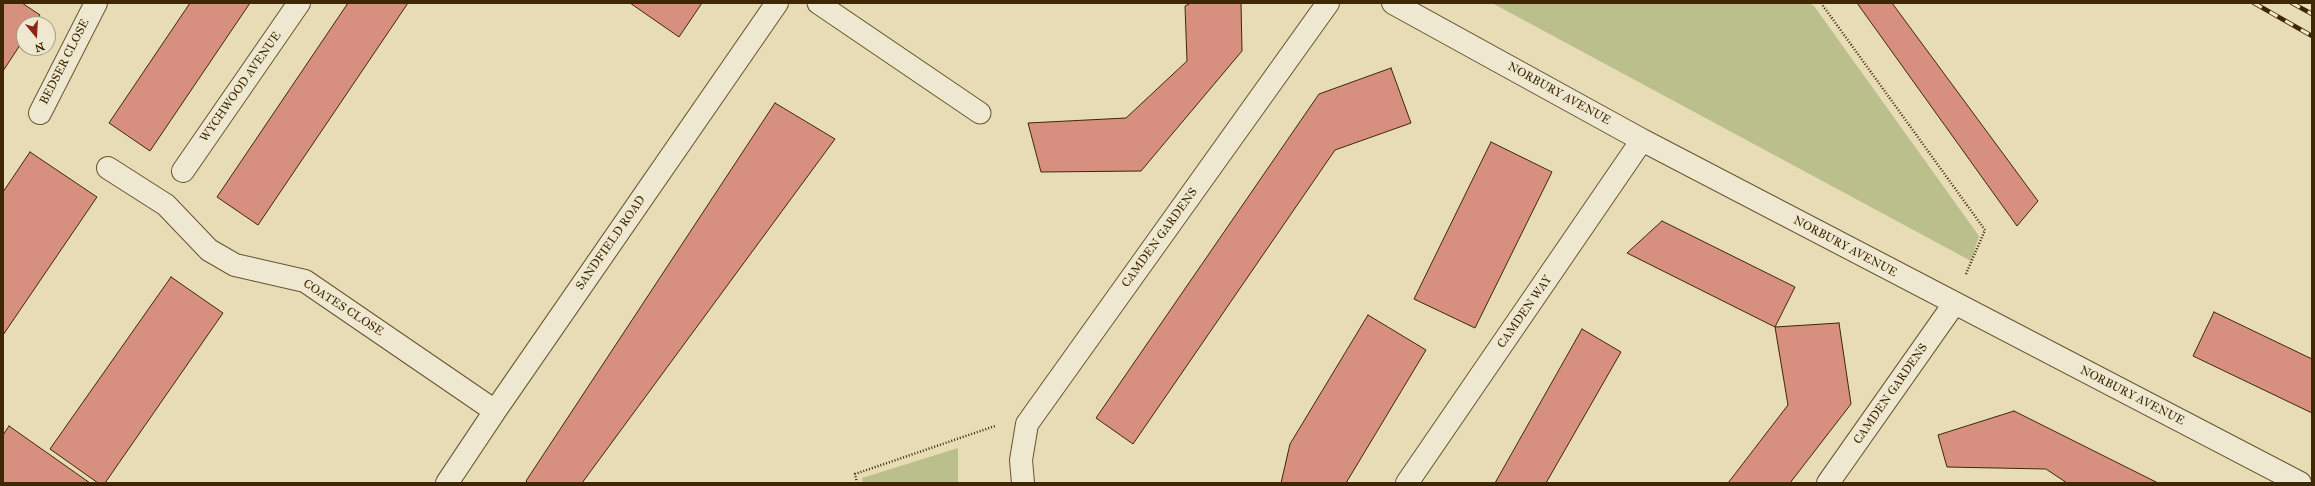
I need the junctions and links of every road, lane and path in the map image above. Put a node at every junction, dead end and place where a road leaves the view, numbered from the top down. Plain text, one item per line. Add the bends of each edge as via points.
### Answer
1 (299, 3) edge
2 (777, 3) edge
3 (818, 3) edge
4 (1328, 3) edge
5 (1393, 3) edge
6 (1821, 3) edge
7 (87, 6) edge
8 (40, 113) dead end
9 (980, 113) dead end
10 (1642, 140) junction
11 (108, 168) dead end
12 (183, 171) dead end
13 (1954, 304) junction
14 (495, 411) junction
15 (1026, 424) junction
16 (448, 483) edge
17 (857, 483) edge
18 (1023, 483) edge
19 (1407, 483) edge
20 (1828, 483) edge
21 (2300, 483) edge

1 - 12 street, WYCHWOOD AVENUE
2 - 14 street, SANDFIELD ROAD
3 - 9 lane
4 - 15 street, CAMDEN GARDENS
5 - 10 street, NORBURY AVENUE
6 - 13 path via 1985,230
7 - 8 street, BEDSER CLOSE
10 - 13 street, NORBURY AVENUE
10 - 19 street, CAMDEN WAY
11 - 14 street, COATES CLOSE via 166,205 209,250 234,265 305,281
13 - 20 street, CAMDEN GARDENS
13 - 21 street, NORBURY AVENUE
14 - 16 street, SANDFIELD ROAD
15 - 17 path via 998,424 855,474
15 - 18 street, CAMDEN GARDENS via 1021,460

